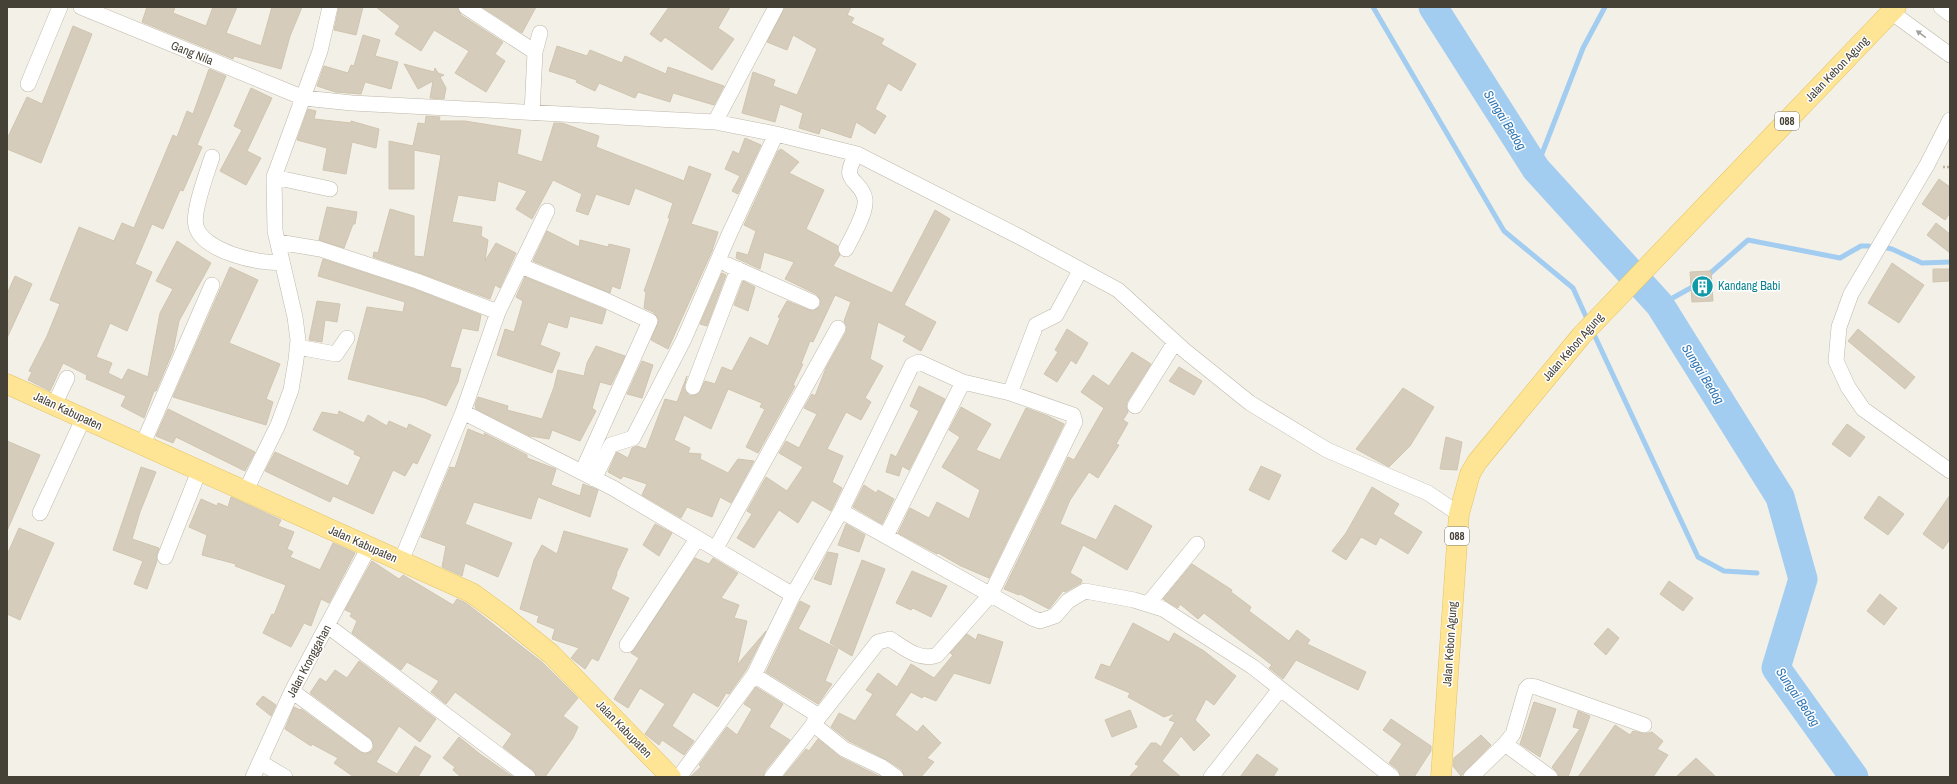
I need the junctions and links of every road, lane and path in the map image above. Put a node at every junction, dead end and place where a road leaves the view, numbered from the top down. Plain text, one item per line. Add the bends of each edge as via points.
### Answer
1 (60, 7) edge
2 (81, 7) edge
3 (330, 7) edge
4 (466, 7) edge
5 (776, 7) edge
6 (1941, 7) edge
7 (1894, 10) edge
8 (1950, 14) edge
9 (540, 33) dead end
10 (535, 52) junction
11 (1950, 55) edge
12 (28, 84) dead end
13 (304, 98) junction
14 (532, 113) junction
15 (1950, 120) edge
16 (714, 122) junction
17 (776, 134) junction
18 (857, 154) junction
19 (212, 157) dead end
20 (274, 177) junction
21 (330, 189) dead end
22 (547, 211) dead end
23 (278, 242) junction
24 (846, 249) dead end
25 (718, 260) junction
26 (282, 262) junction
27 (522, 266) junction
28 (738, 269) junction
29 (1080, 271) junction
30 (212, 285) dead end
31 (812, 302) dead end
32 (498, 312) junction
33 (838, 328) dead end
34 (348, 338) dead end
35 (684, 339) junction
36 (1174, 342) junction
37 (297, 347) junction
38 (707, 350) junction
39 (67, 378) dead end
40 (963, 382) junction
41 (7, 384) edge
42 (693, 387) dead end
43 (1010, 393) junction
44 (54, 405) junction
45 (1135, 406) dead end
46 (463, 412) junction
47 (83, 419) junction
48 (142, 446) junction
49 (199, 471) junction
50 (1950, 471) edge
51 (588, 475) junction
52 (245, 492) junction
53 (841, 511) junction
54 (40, 513) dead end
55 (1459, 514) junction
56 (886, 536) junction
57 (697, 539) junction
58 (1197, 544) dead end
59 (369, 546) junction
60 (716, 548) junction
61 (165, 557) dead end
62 (401, 561) junction
63 (991, 594) junction
64 (793, 595) junction
65 (1148, 604) junction
66 (328, 626) junction
67 (627, 646) dead end
68 (754, 675) junction
69 (1280, 690) junction
70 (292, 691) junction
71 (816, 720) junction
72 (1644, 725) dead end
73 (1504, 744) junction
74 (365, 745) dead end
75 (260, 762) junction
76 (253, 777) edge
77 (285, 777) edge
78 (528, 777) edge
79 (671, 777) edge
80 (679, 777) edge
81 (772, 777) edge
82 (896, 777) edge
83 (1211, 777) edge
84 (1392, 777) edge
85 (1440, 777) edge
86 (1471, 777) edge
87 (1550, 777) edge

1 - 12 street
2 - 13 street, Gang Nila
3 - 13 street via 320,51
4 - 10 street
5 - 16 street
6 - 8 street
11 -> 7 street
7 - 55 main road, Jalan Kebon Agung / 088 via 1581,336 1477,462 1470,474
9 - 10 street
10 - 14 street
13 - 14 street, Gang Nila
13 - 20 street
14 - 16 street, Gang Nila
15 - 50 street via 1927,165 1851,294 1839,327 1836,361 1848,387 1863,409
16 - 17 street, Gang Nila
17 - 18 street, Gang Nila
17 - 25 street
18 - 24 street via 849,171 863,194 864,206
18 - 29 street, Gang Nila via 1020,237
19 - 26 street via 198,203 195,226 202,238 222,250 246,258 270,264
20 - 21 street
20 - 23 street via 275,231
22 - 27 street
23 - 26 street
23 - 32 street via 320,249 417,281
25 - 28 street
25 - 35 street
26 - 37 street via 295,317
27 - 32 street
27 - 51 street via 650,321
28 - 31 street
28 - 38 street
29 - 36 street, Gang Nila via 1118,290
29 - 43 street via 1056,315 1036,325
30 - 48 street
32 - 46 street
33 - 60 street
34 - 37 street via 336,354
35 - 38 street
35 - 51 street via 633,438 611,445
36 - 45 street
36 - 55 street, Gang Nila via 1250,403 1327,450 1428,494
37 - 52 street via 291,390 278,425
38 - 42 street
39 - 44 street
40 - 43 street
40 - 53 street via 919,362 912,365
40 - 56 street
41 - 44 main road, Jalan Kabupaten
43 - 63 street via 1073,415 1075,422
44 - 47 main road, Jalan Kabupaten
46 - 51 street
46 - 62 street
47 - 48 main road, Jalan Kabupaten
47 - 54 street
48 - 49 main road, Jalan Kabupaten
49 - 52 main road, Jalan Kabupaten
49 - 61 street
51 - 57 street
52 - 59 main road, Jalan Kabupaten
53 - 56 street
53 - 64 street
55 - 85 main road, Jalan Kebon Agung / 088
56 - 63 street
57 - 60 street
57 - 67 street
58 - 65 street
59 - 62 main road, Jalan Kabupaten
59 - 66 street, Jalan Kronggahan
60 - 64 street
62 - 79 main road, Jalan Kabupaten via 472,593 528,635 551,654
63 - 65 street via 1040,621 1055,616 1068,601 1085,591
63 - 71 street via 932,658 921,657 890,639 878,642
64 - 68 street
65 - 69 street via 1163,609 1253,667
66 - 70 street, Jalan Kronggahan
66 - 78 street
68 - 71 street
68 - 80 street
69 - 83 street
69 - 84 street
70 - 74 street
70 - 75 street, Jalan Kronggahan
71 - 81 street
71 - 82 street via 844,749 882,767
72 - 73 street via 1529,686 1513,734
73 - 86 street
73 - 87 street
75 - 76 street, Jalan Kronggahan
75 - 77 street

